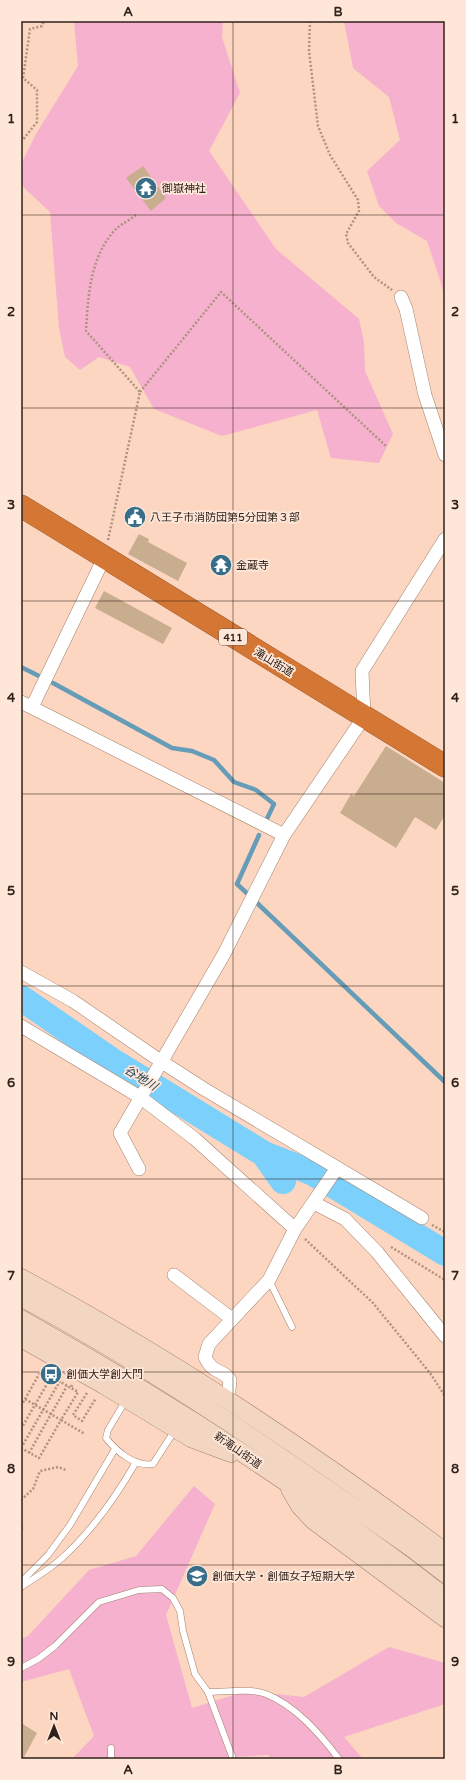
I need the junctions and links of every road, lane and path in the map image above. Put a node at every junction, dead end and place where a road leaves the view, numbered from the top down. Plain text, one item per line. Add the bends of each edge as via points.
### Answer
1 (44, 21) edge
2 (310, 21) edge
3 (21, 142) edge
4 (136, 215) dead end
5 (401, 297) joint
6 (140, 392) junction
7 (387, 447) dead end
8 (445, 455) edge
9 (21, 506) edge
10 (445, 539) edge
11 (104, 558) junction
12 (27, 705) edge
13 (364, 717) junction
14 (445, 766) edge
15 (284, 835) junction
16 (21, 972) edge
17 (21, 1026) edge
18 (160, 1065) junction
19 (141, 1095) junction
20 (138, 1169) dead end
21 (336, 1170) junction
22 (316, 1200) junction
23 (422, 1218) dead end
24 (295, 1229) junction
25 (388, 1245) dead end
26 (174, 1275) dead end
27 (21, 1278) edge
28 (269, 1280) junction
29 (445, 1280) edge
30 (21, 1297) edge
31 (21, 1319) edge
32 (232, 1319) junction
33 (292, 1327) dead end
34 (445, 1336) edge
35 (21, 1338) edge
36 (51, 1376) junction
37 (60, 1381) junction
38 (74, 1383) dead end
39 (67, 1386) junction
40 (71, 1388) junction
41 (88, 1391) dead end
42 (100, 1392) dead end
43 (445, 1396) edge
44 (222, 1397) junction
45 (127, 1398) junction
46 (25, 1399) junction
47 (35, 1405) junction
48 (21, 1406) edge
49 (43, 1409) junction
50 (51, 1414) junction
51 (61, 1420) junction
52 (21, 1429) edge
53 (176, 1429) junction
54 (85, 1434) dead end
55 (21, 1448) edge
56 (115, 1449) junction
57 (29, 1453) junction
58 (136, 1462) junction
59 (254, 1462) junction
60 (66, 1470) dead end
61 (287, 1482) junction
62 (21, 1500) edge
63 (21, 1525) edge
64 (24, 1528) dead end
65 (445, 1552) edge
66 (445, 1573) edge
67 (21, 1582) edge
68 (21, 1587) edge
69 (445, 1597) edge
70 (445, 1618) edge
71 (21, 1668) edge
72 (208, 1692) junction
73 (111, 1748) dead end
74 (111, 1759) edge
75 (233, 1759) edge
76 (339, 1759) edge

1 - 3 path via 42,26 30,29 23,78 37,90 37,122
2 - 5 path via 309,51 318,126 330,155 358,200 359,212 346,234 348,243 374,277
4 - 6 path via 116,229 100,251 87,303 86,331
5 - 8 street via 406,309 425,395
6 - 7 path via 221,292
6 - 11 path
9 - 11 highway, 滝山街道 / 411
10 - 13 street via 362,671
11 - 12 street
11 - 13 highway, 滝山街道 / 411
12 - 15 street
13 - 14 highway, 滝山街道 / 411
13 - 15 street
15 - 18 street via 224,954
16 - 18 street via 74,1000
17 - 19 street
18 - 19 street
18 - 21 street
19 - 20 street via 120,1133
19 - 24 street via 195,1139
21 - 22 street
21 - 23 street
22 - 24 street
22 - 34 street via 345,1219 377,1252
24 - 28 street
24 - 43 path via 373,1304 430,1373
25 - 29 path
26 - 32 street
27 - 44 main road via 183,1371
28 - 32 street
28 - 33 lane
30 - 66 main road, 新滝山街道 via 217,1413
31 - 59 main road, 新滝山街道 via 214,1433
32 - 44 street via 209,1344 205,1357 210,1366 226,1374 230,1380 229,1390
35 - 45 main road
36 - 37 path
36 - 46 path via 41,1371
36 - 47 path
37 - 39 path
37 - 49 path
38 - 40 path
39 - 40 path
39 - 50 path
40 - 51 path via 78,1392
41 - 42 path via 73,1415 82,1421
44 - 65 main road via 334,1471
45 - 53 main road
45 - 56 lane via 106,1438
46 - 47 path
46 - 48 path
47 - 49 path
47 - 52 path
49 - 50 path
49 - 55 path
50 - 51 path
50 - 57 path
51 - 54 path
51 - 57 path via 38,1458
53 - 58 lane via 153,1464 144,1465
53 - 59 main road via 191,1438
55 - 57 path
56 - 58 lane
56 - 67 lane via 70,1524 48,1555
58 - 68 lane via 106,1510 83,1537 60,1560
59 - 61 main road, 新滝山街道
60 - 62 path via 58,1467 40,1471 34,1489
61 - 69 main road, 新滝山街道
61 - 70 main road via 300,1506 313,1520
63 - 64 path
71 - 72 lane via 38,1660 55,1646 98,1602 139,1590 162,1589 173,1598 180,1611 195,1674
72 - 75 lane
72 - 76 lane via 247,1691 266,1694 300,1715
73 - 74 lane

